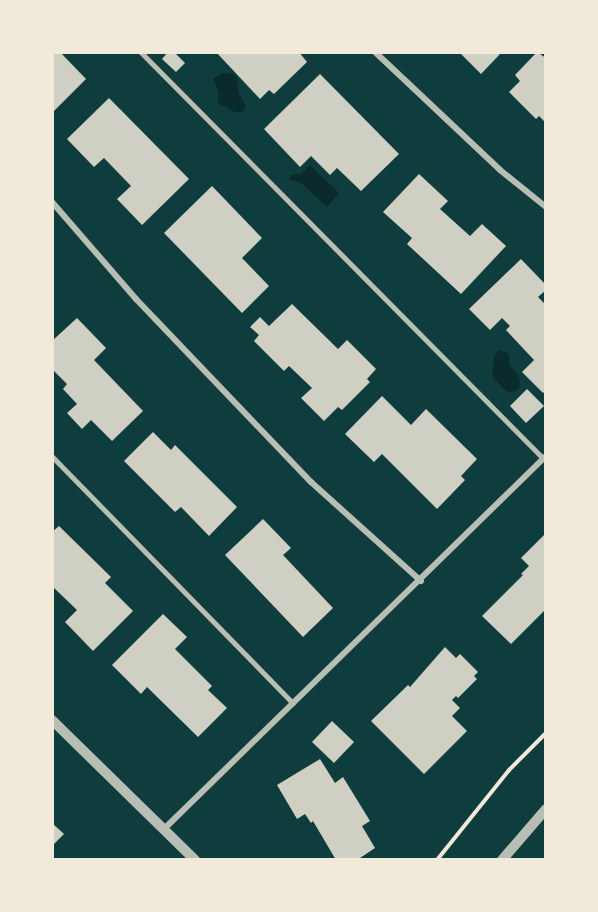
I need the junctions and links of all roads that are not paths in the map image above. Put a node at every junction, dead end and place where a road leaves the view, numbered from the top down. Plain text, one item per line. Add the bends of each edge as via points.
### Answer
1 (141, 52) edge
2 (375, 52) edge
3 (52, 202) edge
4 (546, 207) edge
5 (52, 456) edge
6 (544, 457) edge
7 (421, 580) junction
8 (293, 703) junction
9 (52, 720) edge
10 (546, 809) edge
11 (164, 829) junction
12 (195, 860) edge
13 (502, 860) edge

1 - 6 lane
2 - 4 street via 500,170
3 - 7 street via 136,299 311,482
5 - 8 lane
6 - 7 street
7 - 8 street
8 - 11 street
9 - 11 street
10 - 13 street
11 - 12 street

